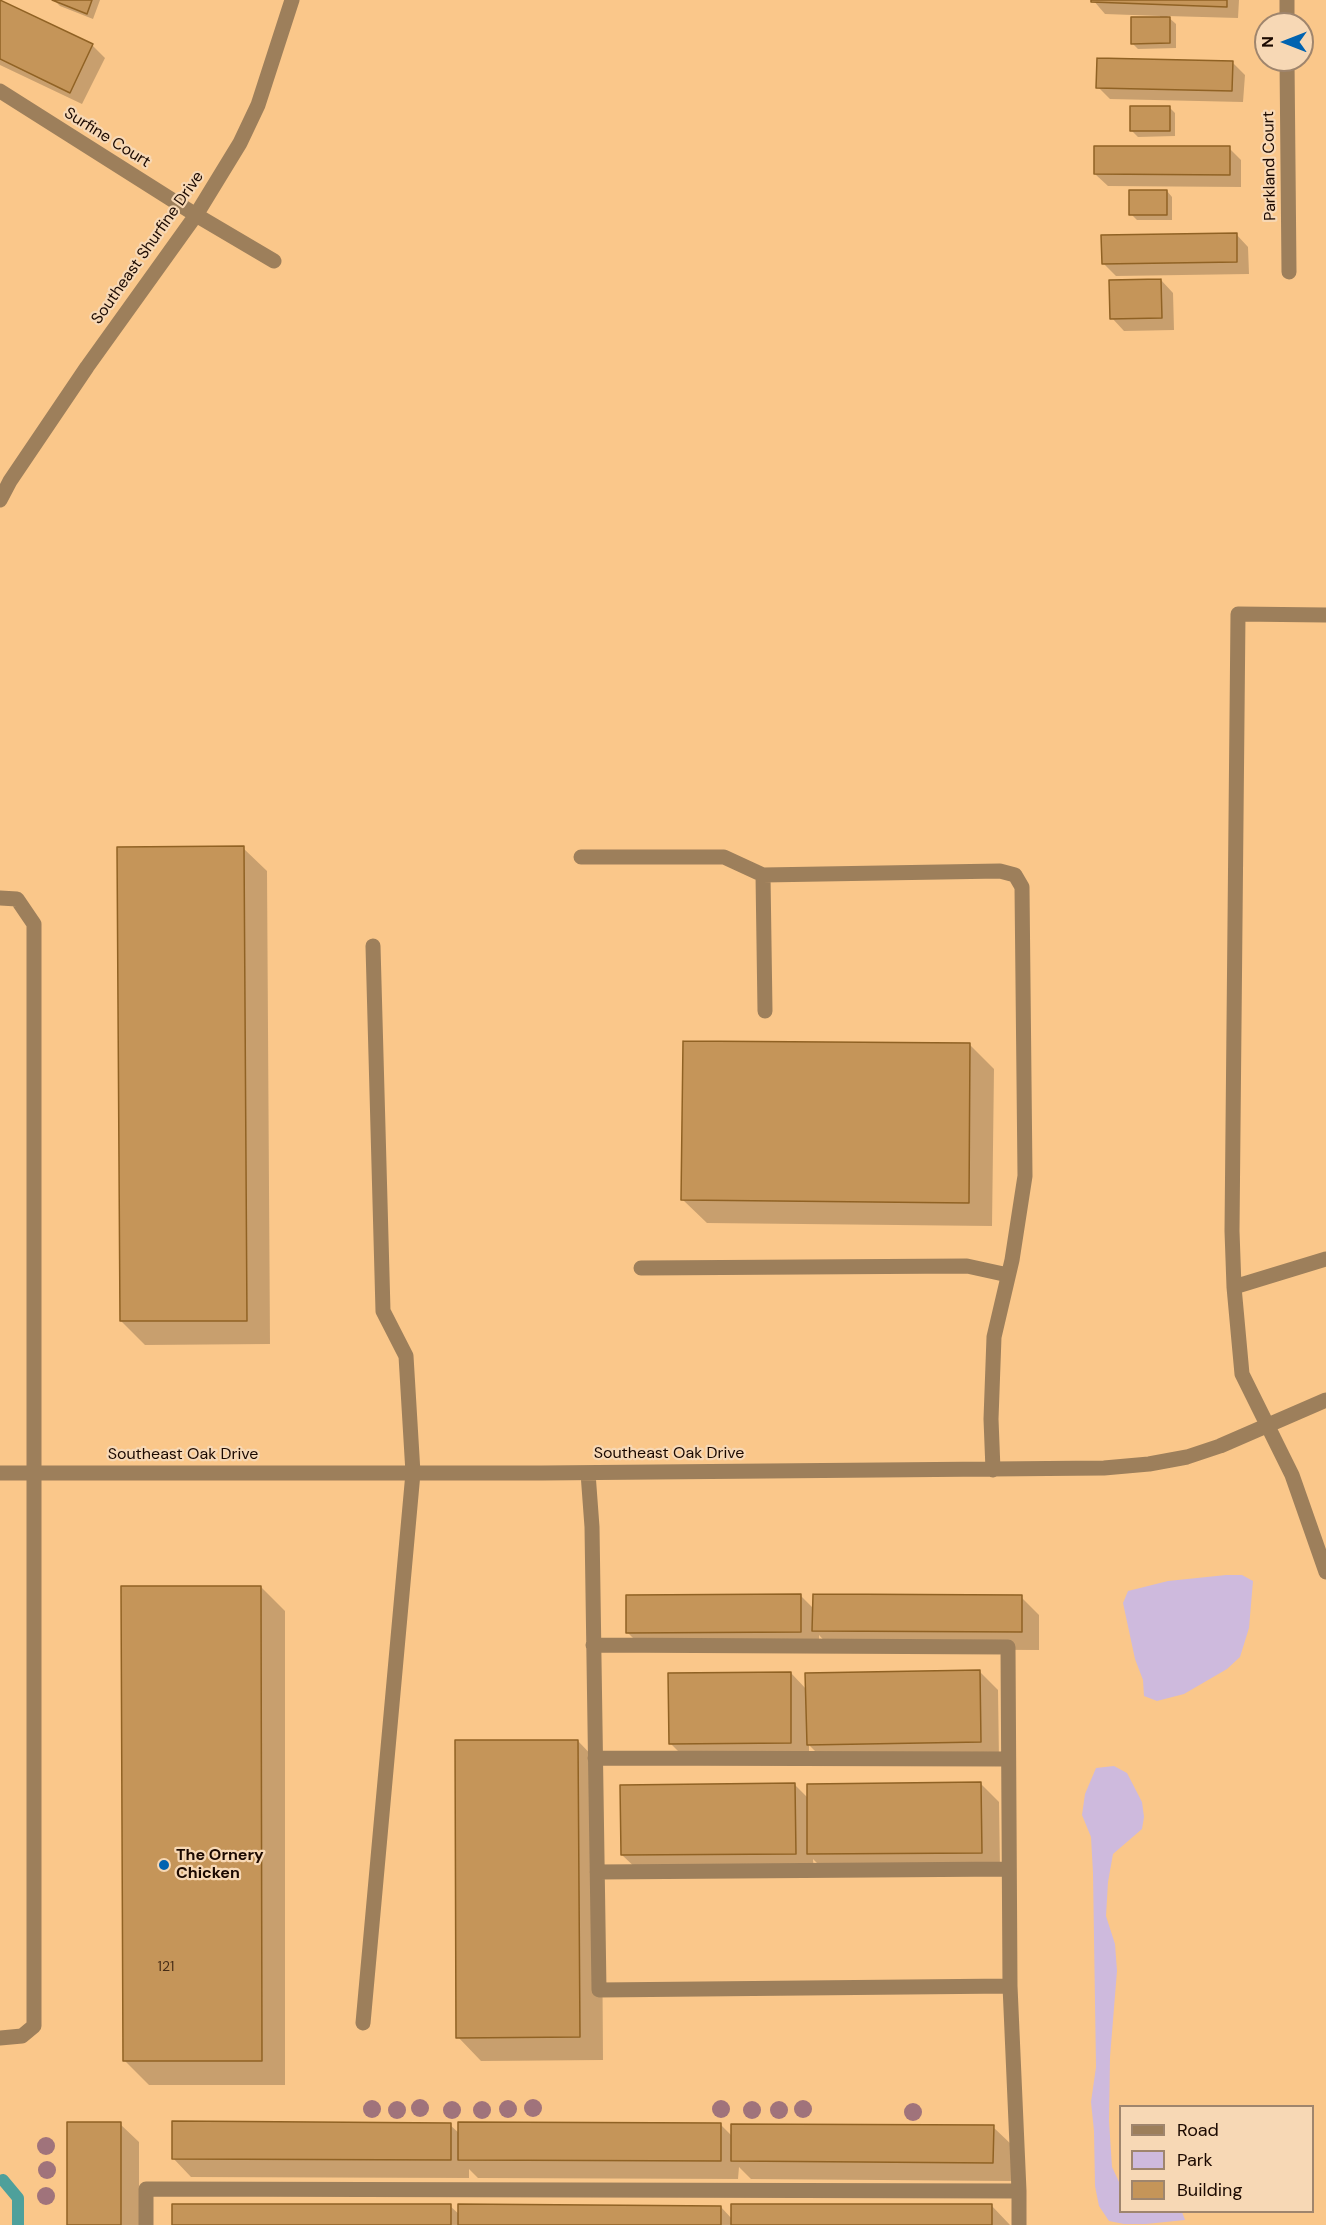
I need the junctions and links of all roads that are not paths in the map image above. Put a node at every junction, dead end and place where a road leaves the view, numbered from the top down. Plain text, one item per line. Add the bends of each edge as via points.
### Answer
1 (292, 0) edge
2 (1287, 72) edge
3 (0, 91) edge
4 (196, 215) junction
5 (274, 261) dead end
6 (1289, 272) dead end
7 (0, 500) edge
8 (1326, 615) edge
9 (581, 857) dead end
10 (763, 874) junction
11 (0, 898) edge
12 (373, 946) dead end
13 (765, 1011) dead end
14 (1326, 1258) edge
15 (642, 1268) dead end
16 (1008, 1275) junction
17 (1234, 1287) junction
18 (1326, 1400) edge
19 (1266, 1426) junction
20 (993, 1470) junction
21 (0, 1473) edge
22 (33, 1473) junction
23 (412, 1473) junction
24 (588, 1473) junction
25 (1326, 1572) edge
26 (593, 1645) junction
27 (595, 1758) junction
28 (1008, 1759) junction
29 (1009, 1869) junction
30 (597, 1872) junction
31 (1010, 1986) junction
32 (363, 2023) dead end
33 (0, 2038) edge
34 (1019, 2191) junction
35 (146, 2225) edge
36 (1019, 2225) edge

1 - 4 street, Southeast Shurfine Drive via 258,105
2 - 6 street, Parkland Court
3 - 4 street, Surfine Court
4 - 5 street, Surfine Court
4 - 7 street, Southeast Shurfine Drive
8 - 17 street via 1238,614
9 - 10 street via 724,856
10 - 13 street
10 - 16 street via 1015,874 1022,887 1025,1176
11 - 22 street via 17,899 34,924
12 - 23 street via 383,1311 406,1356
14 - 17 street
15 - 16 street via 967,1266
16 - 20 street via 994,1337
17 - 19 street via 1242,1374
18 - 19 street, Southeast Oak Drive
19 - 20 street, Southeast Oak Drive via 1220,1446 1149,1464
19 - 25 street via 1292,1475
20 - 24 street, Southeast Oak Drive
21 - 22 street, Southeast Oak Drive
22 - 23 street, Southeast Oak Drive
22 - 33 street via 34,2026 22,2036
23 - 24 street, Southeast Oak Drive
23 - 32 street
24 - 26 street
26 - 27 street
26 - 28 street via 1008,1647
27 - 28 street
27 - 30 street
28 - 29 street
29 - 30 street
29 - 31 street
30 - 31 street via 599,1990
31 - 34 street
34 - 35 street via 146,2189
34 - 36 street

